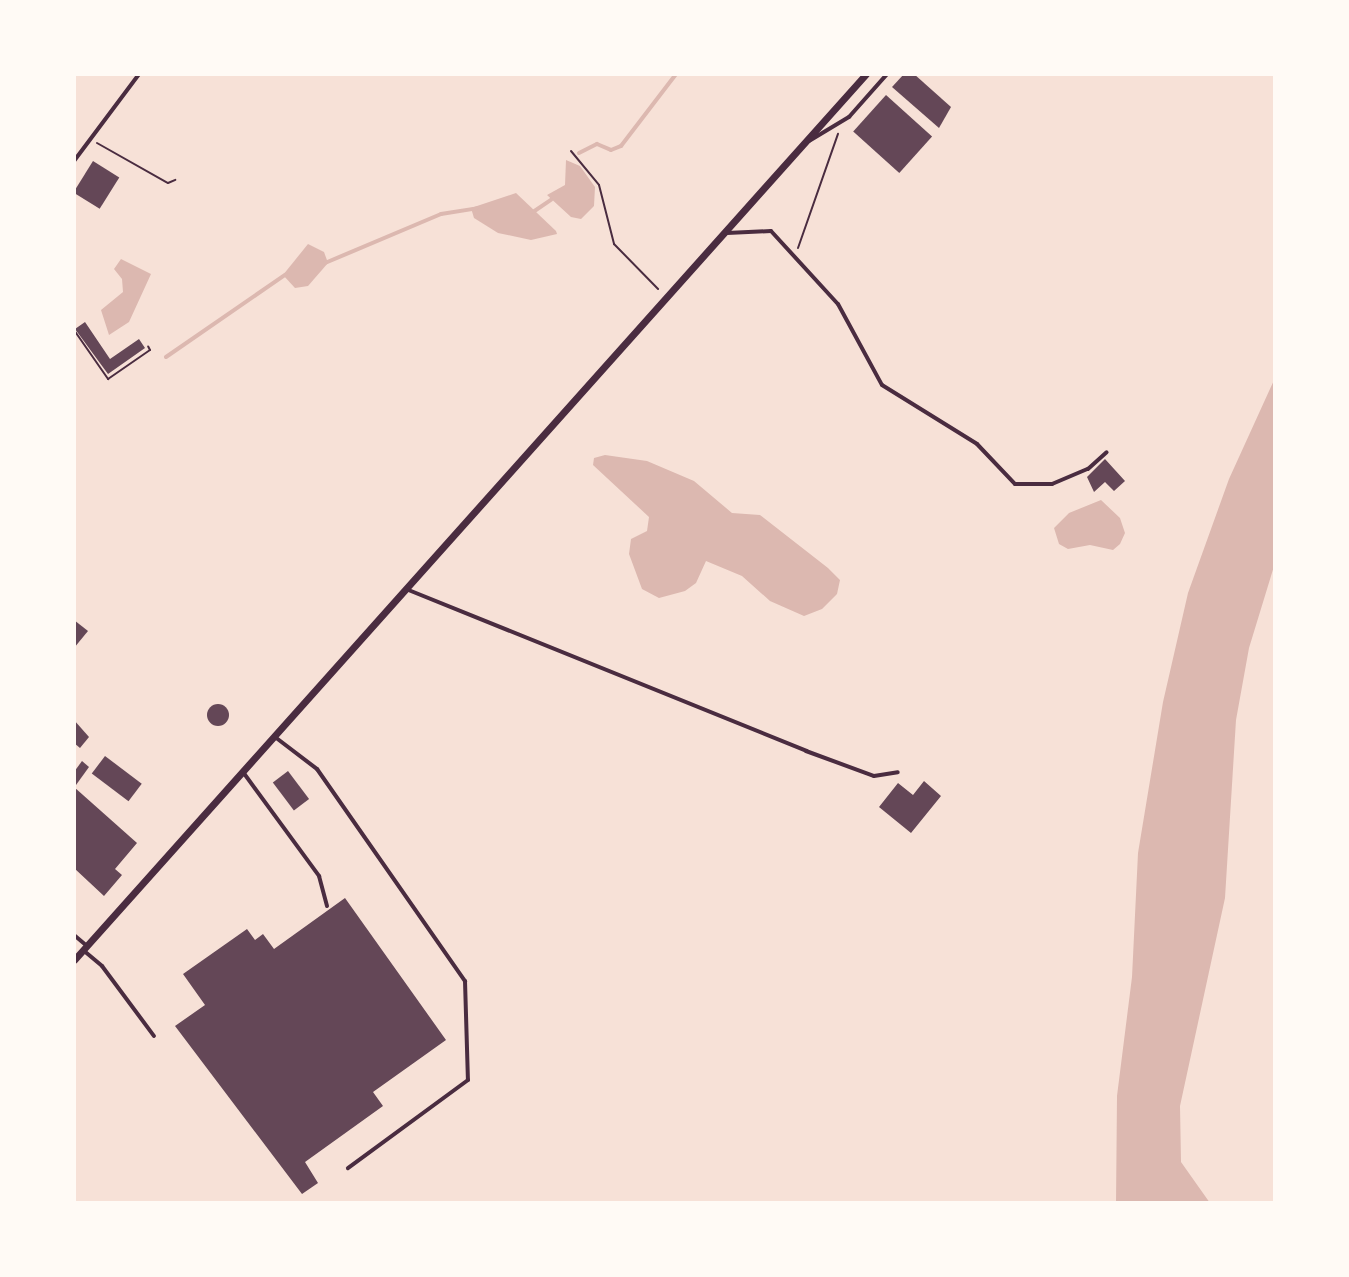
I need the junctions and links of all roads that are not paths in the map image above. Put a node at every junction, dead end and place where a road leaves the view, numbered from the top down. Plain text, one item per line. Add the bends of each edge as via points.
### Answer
1 (139, 74) edge
2 (866, 74) edge
3 (887, 74) edge
4 (806, 141) junction
5 (74, 161) edge
6 (724, 234) junction
7 (1107, 452) dead end
8 (404, 588) junction
9 (273, 735) junction
10 (242, 771) junction
11 (898, 772) dead end
12 (327, 906) dead end
13 (74, 935) edge
14 (85, 948) junction
15 (74, 960) edge
16 (154, 1036) dead end
17 (348, 1168) dead end

1 - 5 lane
2 - 4 street
3 - 4 lane via 849,117
4 - 6 street
6 - 7 lane via 767,229 838,304 882,385 977,444 1015,484 1052,484 1088,469
6 - 8 street
8 - 9 street
8 - 11 lane via 806,751 874,776
9 - 10 street
9 - 17 lane via 317,769 465,981 468,1080
10 - 12 lane via 319,876
10 - 14 street
13 - 14 lane
14 - 15 street
14 - 16 lane

